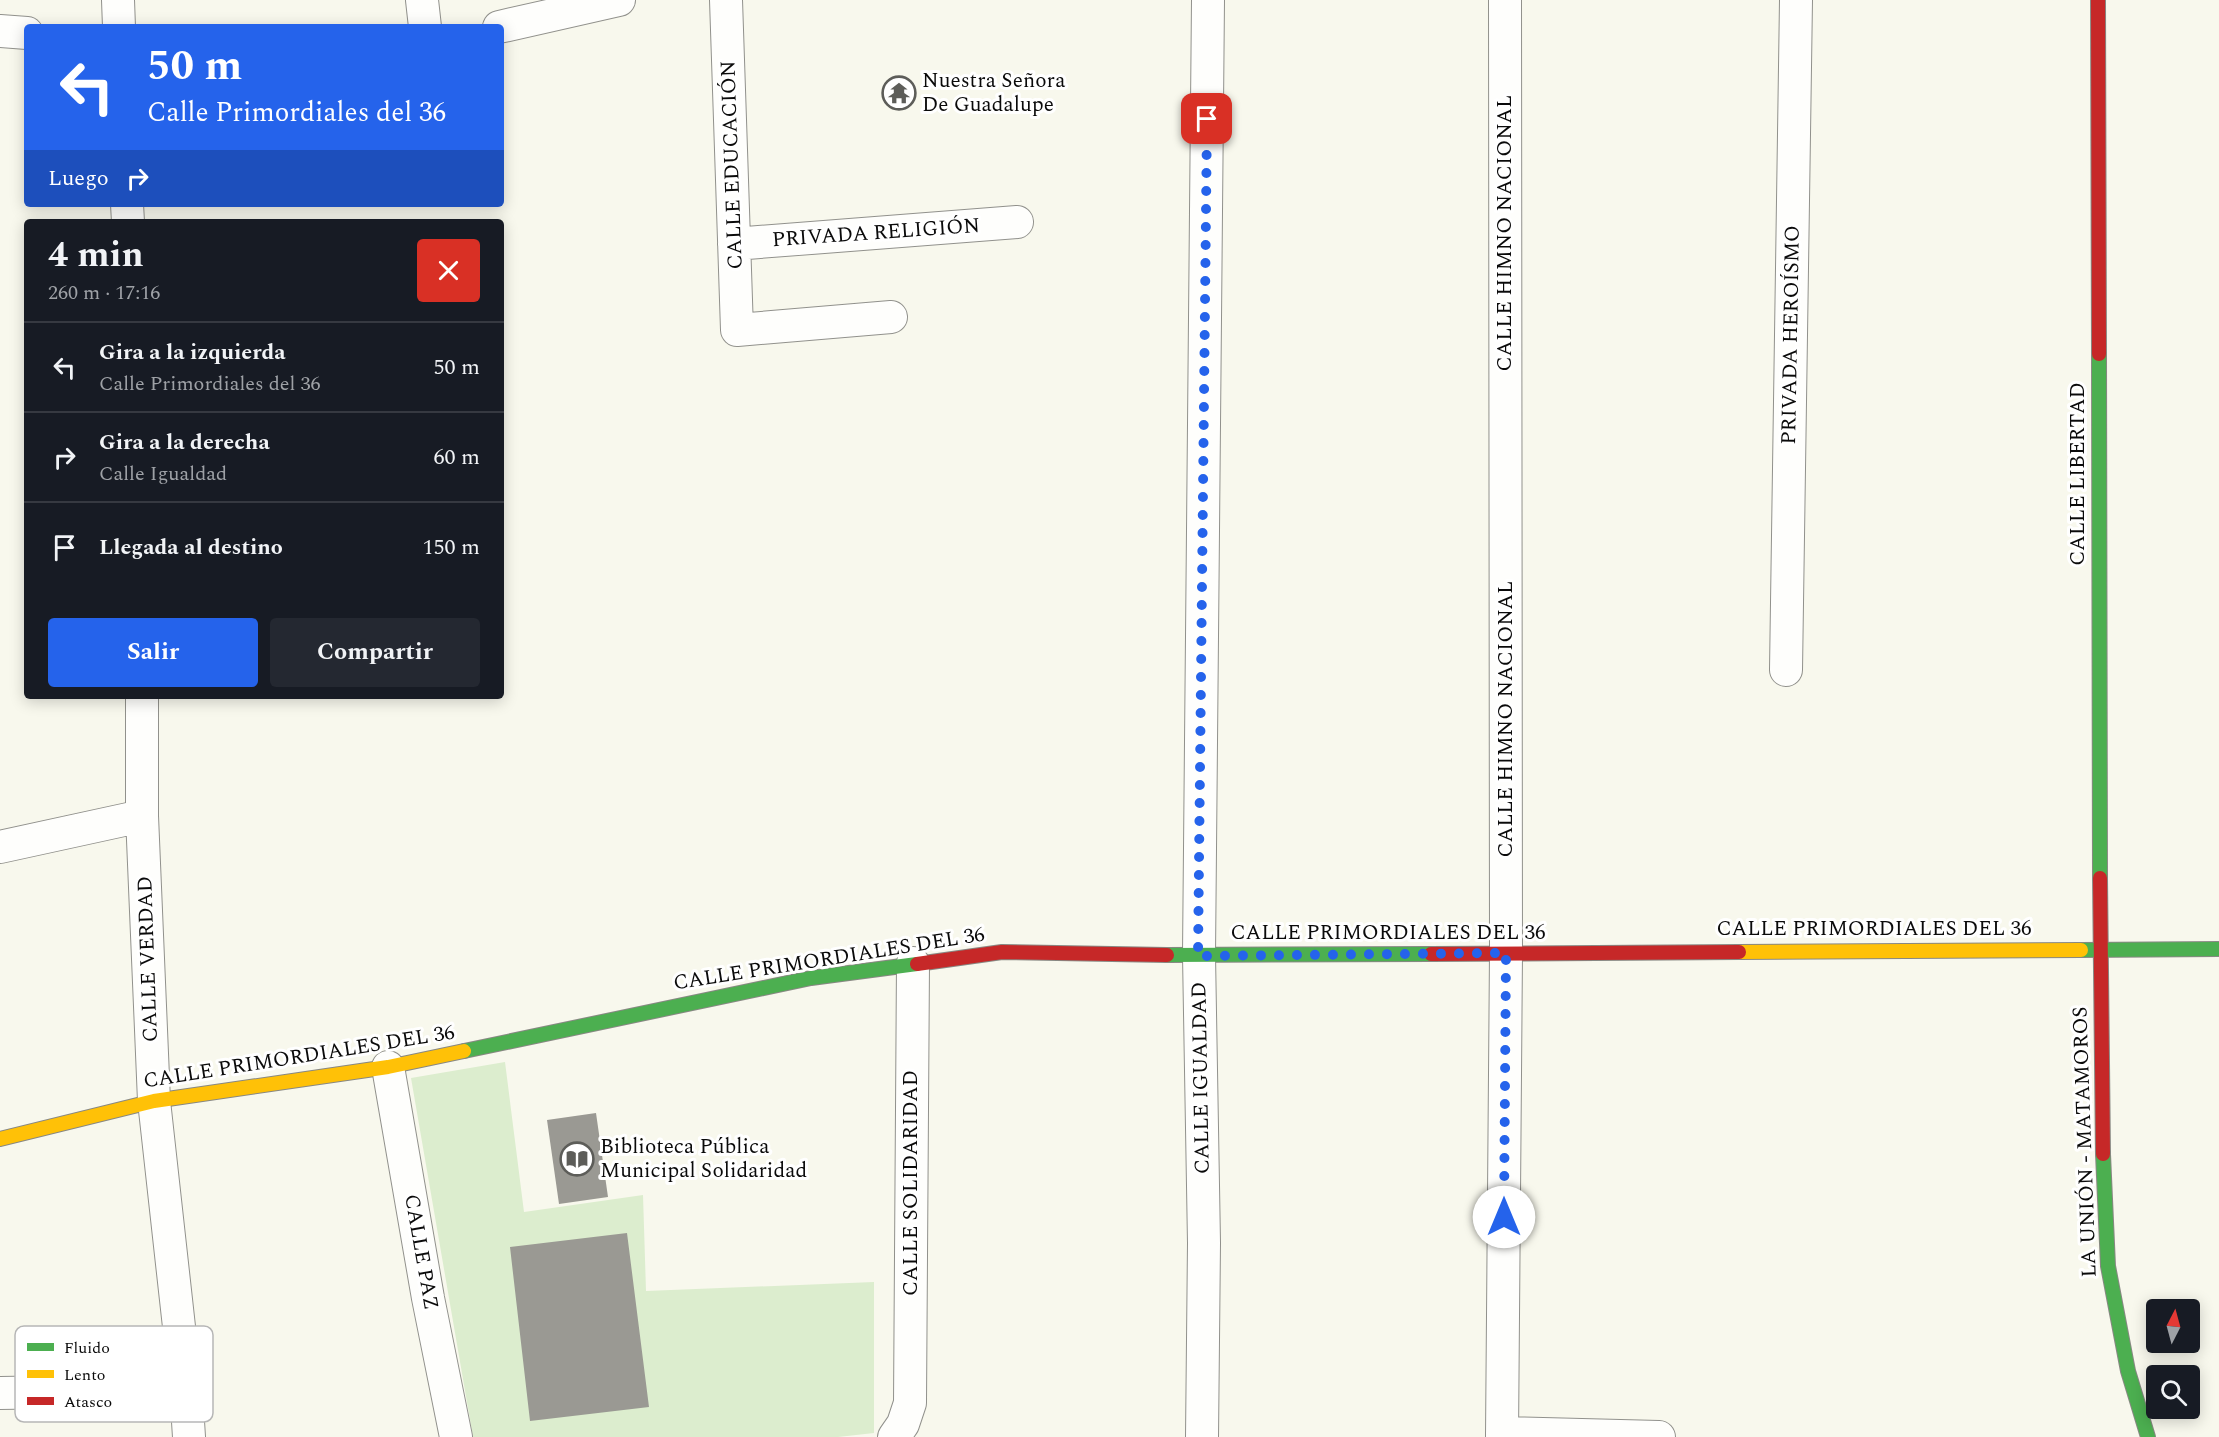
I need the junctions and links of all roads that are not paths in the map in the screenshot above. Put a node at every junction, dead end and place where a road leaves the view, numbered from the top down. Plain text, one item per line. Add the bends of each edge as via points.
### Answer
1 (118, 0) edge
2 (422, 0) edge
3 (619, 0) edge
4 (726, 0) edge
5 (1208, 0) edge
6 (1505, 0) edge
7 (1797, 0) edge
8 (2098, 0) edge
9 (119, 24) edge
10 (424, 24) edge
11 (504, 26) edge
12 (0, 31) edge
13 (24, 33) edge
14 (1017, 222) dead end
15 (734, 244) junction
16 (891, 317) dead end
17 (1786, 670) dead end
18 (141, 699) edge
19 (142, 816) junction
20 (0, 847) edge
21 (2100, 949) junction
22 (2219, 949) edge
23 (1506, 953) junction
24 (1198, 956) junction
25 (913, 963) junction
26 (388, 1067) junction
27 (154, 1101) junction
28 (0, 1139) edge
29 (179, 1326) edge
30 (0, 1393) edge
31 (15, 1393) edge
32 (188, 1422) edge
33 (1502, 1435) edge
34 (189, 1437) edge
35 (456, 1437) edge
36 (894, 1437) edge
37 (1202, 1437) edge
38 (1659, 1437) edge
39 (2148, 1437) edge

1 - 9 street
2 - 10 street
3 - 11 street
4 - 15 street, CALLE EDUCACIÓN
5 - 24 street, CALLE IGUALDAD
6 - 23 street, CALLE HIMNO NACIONAL
7 - 17 street, PRIVADA HEROÍSMO
8 - 21 street, CALLE LIBERTAD
12 - 13 street
14 - 15 street, PRIVADA RELIGIÓN
15 - 16 street, CALLE EDUCACIÓN via 737,330
18 - 19 street, CALLE VERDAD
19 - 20 street
19 - 27 street, CALLE VERDAD
21 - 22 street, CALLE PRIMORDIALES DEL 36
21 - 23 street, CALLE PRIMORDIALES DEL 36
21 - 39 street, LA UNIÓN - MATAMOROS via 2108,1266 2128,1371
23 - 24 street, CALLE PRIMORDIALES DEL 36
23 - 33 street, CALLE HIMNO NACIONAL
24 - 25 street, CALLE PRIMORDIALES DEL 36 via 1002,952
24 - 37 street, CALLE IGUALDAD via 1204,1243
25 - 26 street, CALLE PRIMORDIALES DEL 36 via 811,978
25 - 36 street, CALLE SOLIDARIDAD via 909,1403
26 - 27 street, CALLE PRIMORDIALES DEL 36
26 - 35 street, CALLE PAZ
27 - 28 street, CALLE PRIMORDIALES DEL 36
27 - 29 street, CALLE VERDAD
30 - 31 street
32 - 34 street, CALLE VERDAD
33 - 38 street

